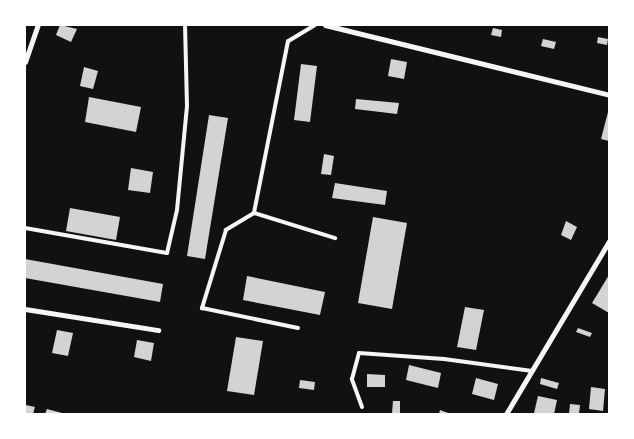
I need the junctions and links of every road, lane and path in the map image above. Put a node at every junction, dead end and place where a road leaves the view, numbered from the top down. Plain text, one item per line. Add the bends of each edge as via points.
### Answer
1 (38, 25) edge
2 (185, 25) edge
3 (316, 25) edge
4 (325, 25) edge
5 (25, 62) edge
6 (609, 94) edge
7 (254, 213) junction
8 (25, 228) edge
9 (335, 238) dead end
10 (609, 241) edge
11 (25, 309) edge
12 (298, 328) dead end
13 (158, 330) dead end
14 (532, 371) junction
15 (362, 407) dead end
16 (506, 414) edge

1 - 5 street
2 - 8 lane via 187,106 177,210 167,253
3 - 7 lane via 288,41
4 - 6 street
7 - 9 lane
7 - 12 lane via 226,230 202,308
10 - 14 street
11 - 13 street
14 - 15 lane via 444,359 359,353 352,380
14 - 16 street

